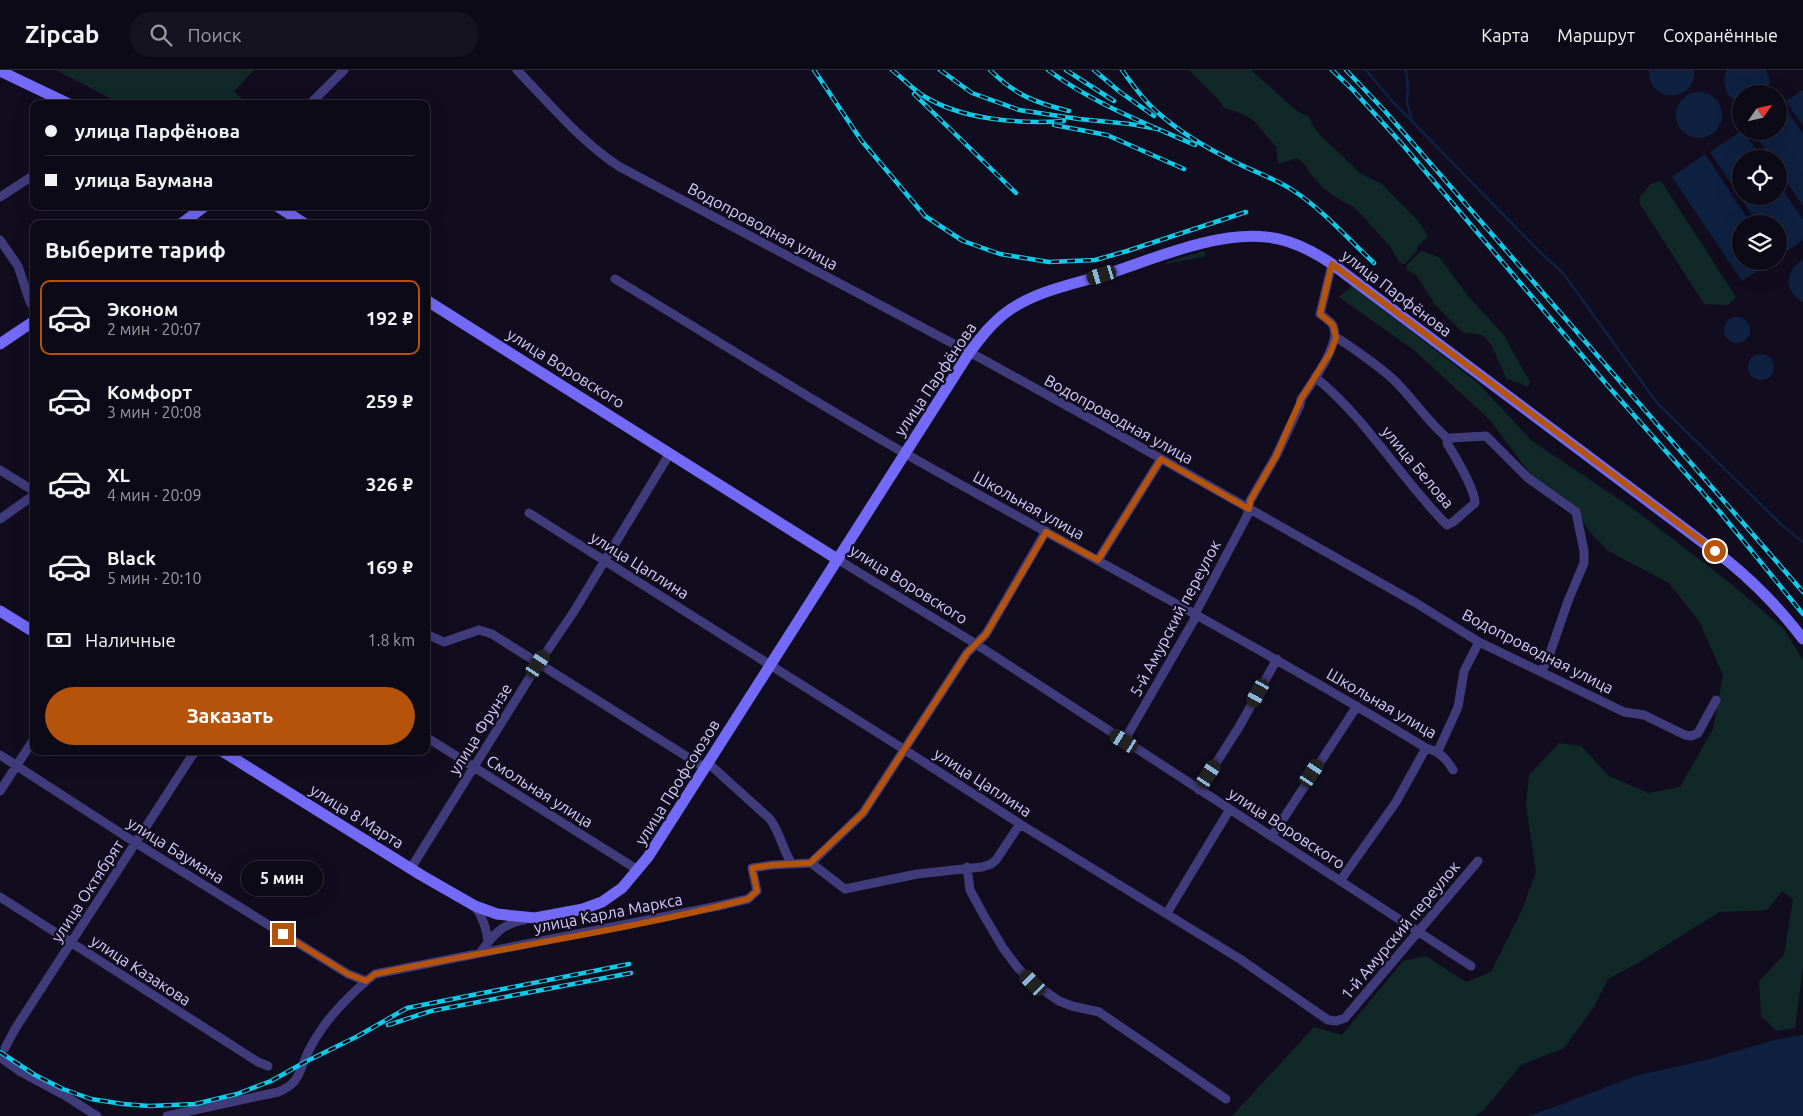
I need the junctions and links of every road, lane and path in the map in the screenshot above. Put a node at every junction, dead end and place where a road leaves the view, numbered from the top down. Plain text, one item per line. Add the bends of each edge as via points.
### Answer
1 (344, 70) edge
2 (517, 70) edge
3 (0, 71) edge
4 (61, 100) edge
5 (314, 100) edge
6 (30, 178) edge
7 (0, 197) edge
8 (199, 210) edge
9 (282, 210) edge
10 (186, 220) edge
11 (299, 220) edge
12 (0, 240) edge
13 (1332, 264) junction
14 (615, 279) dead end
15 (30, 302) edge
16 (430, 303) edge
17 (30, 324) edge
18 (1336, 338) junction
19 (0, 344) edge
20 (969, 353) junction
21 (1315, 377) junction
22 (1448, 439) junction
23 (670, 453) junction
24 (905, 453) junction
25 (1161, 459) junction
26 (0, 470) edge
27 (30, 489) edge
28 (30, 498) edge
29 (1249, 509) junction
30 (529, 513) dead end
31 (0, 519) edge
32 (1046, 532) junction
33 (838, 559) junction
34 (605, 560) junction
35 (1098, 560) junction
36 (0, 611) edge
37 (1195, 614) junction
38 (30, 630) edge
39 (430, 636) edge
40 (1803, 639) edge
41 (1479, 642) junction
42 (976, 644) junction
43 (1276, 659) junction
44 (538, 664) junction
45 (770, 664) junction
46 (1542, 671) junction
47 (1716, 700) dead end
48 (1357, 706) junction
49 (430, 740) edge
50 (1124, 741) junction
51 (30, 745) edge
52 (1426, 748) junction
53 (905, 750) junction
54 (1438, 751) junction
55 (0, 755) edge
56 (192, 755) edge
57 (228, 755) edge
58 (17, 766) junction
59 (706, 766) junction
60 (474, 768) junction
61 (1453, 770) dead end
62 (1198, 790) junction
63 (0, 791) edge
64 (1230, 809) junction
65 (1020, 824) junction
66 (1272, 836) junction
67 (136, 843) junction
68 (1478, 861) dead end
69 (810, 863) junction
70 (792, 864) junction
71 (967, 867) junction
72 (411, 868) junction
73 (638, 870) junction
74 (1340, 881) junction
75 (0, 897) edge
76 (475, 906) junction
77 (1167, 914) junction
78 (535, 918) junction
79 (1417, 932) junction
80 (488, 942) junction
81 (71, 943) junction
82 (480, 952) junction
83 (1471, 966) dead end
84 (366, 981) junction
85 (1345, 1018) joint
86 (5, 1048) dead end
87 (0, 1057) edge
88 (268, 1066) dead end
89 (1226, 1099) dead end
90 (97, 1116) edge
91 (167, 1116) edge

1 - 5 street
2 - 20 street, Водопроводная улица via 573,128 620,167
3 - 4 main road
6 - 7 street
8 - 10 main road
9 - 11 main road
12 - 15 street via 18,266
13 - 18 street via 1320,314 1333,325
13 - 20 main road, улица Парфёнова via 1284,240 1247,236 1220,240 1027,300 997,319
13 - 40 main road, улица Парфёнова via 1730,562 1776,606
14 - 24 street, Школьная улица
16 - 23 main road, улица Воровского
17 - 19 main road
18 - 21 street, 5-й Амурский переулок
18 - 22 street via 1370,359 1396,382
20 - 24 main road, улица Парфёнова
20 - 25 street, Водопроводная улица
21 - 22 street, улица Белова via 1356,416 1447,525 1475,503
21 - 29 street, 5-й Амурский переулок via 1250,501
22 - 46 street via 1486,436 1528,478 1572,508 1578,517 1584,563
23 - 33 main road, улица Воровского
23 - 34 street, улица Фрунзе
24 - 32 street, Школьная улица
24 - 33 main road, улица Парфёнова
25 - 29 street, Водопроводная улица
25 - 35 street
26 - 27 street
28 - 31 street
29 - 37 street, 5-й Амурский переулок
29 - 41 street, Водопроводная улица
30 - 34 street, улица Цаплина
32 - 35 street, Школьная улица
32 - 42 street via 986,634
33 - 42 street, улица Воровского
33 - 45 main road, улица Профсоюзов
34 - 44 street, улица Фрунзе
34 - 45 street, улица Цаплина
35 - 37 street, Школьная улица
36 - 38 main road
37 - 43 street, Школьная улица
37 - 50 street, 5-й Амурский переулок
39 - 44 street via 444,642 479,630 492,634
41 - 46 street, Водопроводная улица
41 - 54 street via 1464,671 1458,707
42 - 50 street, улица Воровского
42 - 53 street
43 - 48 street, Школьная улица
43 - 62 street via 1239,727
44 - 59 street
44 - 60 street, улица Фрунзе
45 - 53 street, улица Цаплина
45 - 59 main road, улица Профсоюзов
46 - 47 street, Водопроводная улица via 1624,712 1644,715 1685,735 1698,733
48 - 52 street, Школьная улица
48 - 66 street
49 - 60 street, Смольная улица
50 - 62 street, улица Воровского
51 - 58 street
52 - 54 street, Школьная улица
52 - 74 street via 1396,802
53 - 65 street, улица Цаплина
53 - 69 street via 863,813
54 - 61 street, Школьная улица
55 - 58 street, улица Баумана
56 - 67 street, улица Октябрят
57 - 72 main road, улица 8 Марта
58 - 63 street
58 - 67 street, улица Баумана
59 - 70 street via 770,819
59 - 73 main road, улица Профсоюзов
60 - 72 street, улица Фрунзе
60 - 73 street, Смольная улица
62 - 64 street, улица Воровского
64 - 66 street, улица Воровского
64 - 77 street
65 - 71 street via 996,860 982,867
65 - 77 street, улица Цаплина
66 - 74 street, улица Воровского
67 - 81 street, улица Октябрят
67 - 84 street, улица Баумана via 348,974
68 - 79 street, 1-й Амурский переулок
69 - 70 street, улица Карла Маркса
69 - 71 street via 845,889
70 - 82 street, улица Карла Маркса via 752,868 757,891 748,899 630,925
71 - 89 street via 970,890 983,914 1003,948 1033,983 1059,1002 1099,1012
72 - 76 main road, улица 8 Марта
73 - 78 main road, улица Профсоюзов via 622,888 602,902
74 - 79 street, улица Воровского
75 - 81 street, улица Казакова
76 - 78 main road, улица Профсоюзов via 497,914
76 - 80 street via 484,920
77 - 85 street, улица Цаплина via 1240,959 1328,1020
78 - 80 street via 508,924
79 - 83 street, улица Воровского
79 - 85 street, 1-й Амурский переулок
80 - 82 street
81 - 86 street, улица Октябрят
81 - 88 street, улица Казакова
82 - 84 street, улица Карла Маркса via 375,974
84 - 91 street, улица Карла Маркса via 324,1026 308,1051 300,1075 290,1086 278,1092
87 - 90 street

